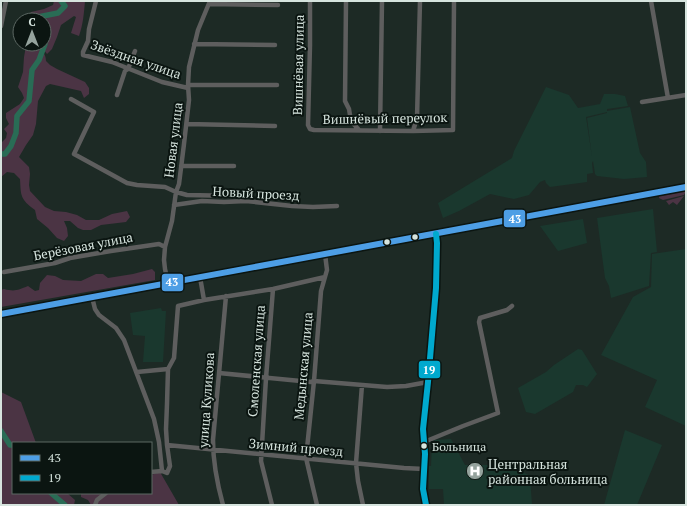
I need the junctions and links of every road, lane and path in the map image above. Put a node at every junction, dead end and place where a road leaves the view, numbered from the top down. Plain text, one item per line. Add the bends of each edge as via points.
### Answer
1 (6, 1) edge
2 (96, 1) edge
3 (310, 1) edge
4 (346, 1) edge
5 (382, 1) edge
6 (420, 1) edge
7 (454, 1) edge
8 (651, 1) edge
9 (210, 2) edge
10 (278, 5) dead end
11 (1, 26) edge
12 (194, 44) junction
13 (275, 45) dead end
14 (135, 51) dead end
15 (128, 69) junction
16 (277, 85) dead end
17 (188, 87) junction
18 (117, 95) dead end
19 (686, 95) edge
20 (668, 98) junction
21 (71, 99) dead end
22 (642, 102) dead end
23 (187, 124) junction
24 (275, 126) dead end
25 (310, 129) joint
26 (359, 130) junction
27 (380, 131) junction
28 (413, 131) junction
29 (181, 166) junction
30 (234, 166) dead end
31 (686, 188) edge
32 (176, 192) junction
33 (236, 196) dead end
34 (174, 205) junction
35 (337, 206) dead end
36 (436, 234) junction
37 (165, 247) junction
38 (325, 254) junction
39 (4, 272) dead end
40 (200, 277) junction
41 (325, 277) junction
42 (168, 283) junction
43 (273, 289) junction
44 (226, 296) junction
45 (92, 297) junction
46 (204, 300) junction
47 (512, 306) dead end
48 (1, 314) edge
49 (168, 370) junction
50 (137, 372) junction
51 (219, 373) junction
52 (266, 378) junction
53 (314, 381) junction
54 (428, 382) junction
55 (362, 385) junction
56 (156, 428) junction
57 (166, 429) junction
58 (424, 442) junction
59 (167, 445) junction
60 (213, 450) junction
61 (261, 454) junction
62 (306, 458) junction
63 (356, 463) junction
64 (424, 469) junction
65 (152, 472) edge
66 (164, 472) junction
67 (105, 494) edge
68 (95, 505) edge
69 (223, 505) edge
70 (272, 505) edge
71 (317, 505) edge
72 (363, 505) edge
73 (426, 505) edge

1 - 11 street
2 - 15 street, Звёздная улица via 83,55
3 - 25 street, Вишнёвая улица
4 - 26 street via 345,101 351,122
5 - 27 street
6 - 28 street via 417,118
7 - 28 street, Вишнёвый переулок via 453,130
8 - 20 street
9 - 10 street
9 - 12 street, Новая улица
12 - 13 street
12 - 17 street, Новая улица
14 - 15 street
15 - 17 street, Звёздная улица via 162,82
15 - 18 street
16 - 17 street, Звёздная улица
17 - 23 street, Новая улица
19 - 20 street
20 - 22 street
21 - 32 street via 94,112 74,154 127,183 165,187
23 - 24 street
23 - 29 street, Новая улица
25 - 26 street, Вишнёвый переулок
26 - 27 street, Вишнёвый переулок
27 - 28 street, Вишнёвый переулок
29 - 30 street
29 - 32 street, Новая улица
31 - 36 main road
32 - 33 street via 197,196
32 - 34 street, Новая улица
34 - 35 street, Новый проезд via 202,201 246,201 299,206
34 - 37 street, Новая улица
36 - 38 main road
36 - 54 street via 437,270
37 - 39 street, Берёзовая улица via 159,244 111,251
37 - 42 street, Новая улица via 164,260
38 - 40 main road
38 - 41 street, Медынская улица via 328,270
40 - 42 main road
40 - 46 street
41 - 43 street
41 - 53 street, Медынская улица via 321,291
42 - 45 main road
43 - 44 street
43 - 52 street, Смоленская улица
44 - 46 street
44 - 51 street, улица Куликова
45 - 48 main road
45 - 50 street via 99,315 116,328 124,340
46 - 49 street via 178,306 174,358
47 - 58 street via 480,318 479,322 498,413
49 - 50 street
49 - 57 street
50 - 56 street
51 - 52 street
51 - 60 street, улица Куликова
52 - 53 street
52 - 61 street, Смоленская улица
53 - 55 street
53 - 62 street, Медынская улица
54 - 55 street via 387,387
54 - 58 street
55 - 63 street
56 - 57 street
56 - 66 street
57 - 59 street
58 - 64 street
59 - 60 street, Зимний проезд
59 - 66 street via 170,466
60 - 61 street, Зимний проезд
60 - 69 street, улица Куликова via 217,484
61 - 62 street, Зимний проезд
61 - 70 street, Смоленская улица
62 - 63 street, Зимний проезд
62 - 71 street, Медынская улица
63 - 64 street, Зимний проезд
63 - 72 street
64 - 73 street via 423,489
65 - 66 street
67 - 68 street

